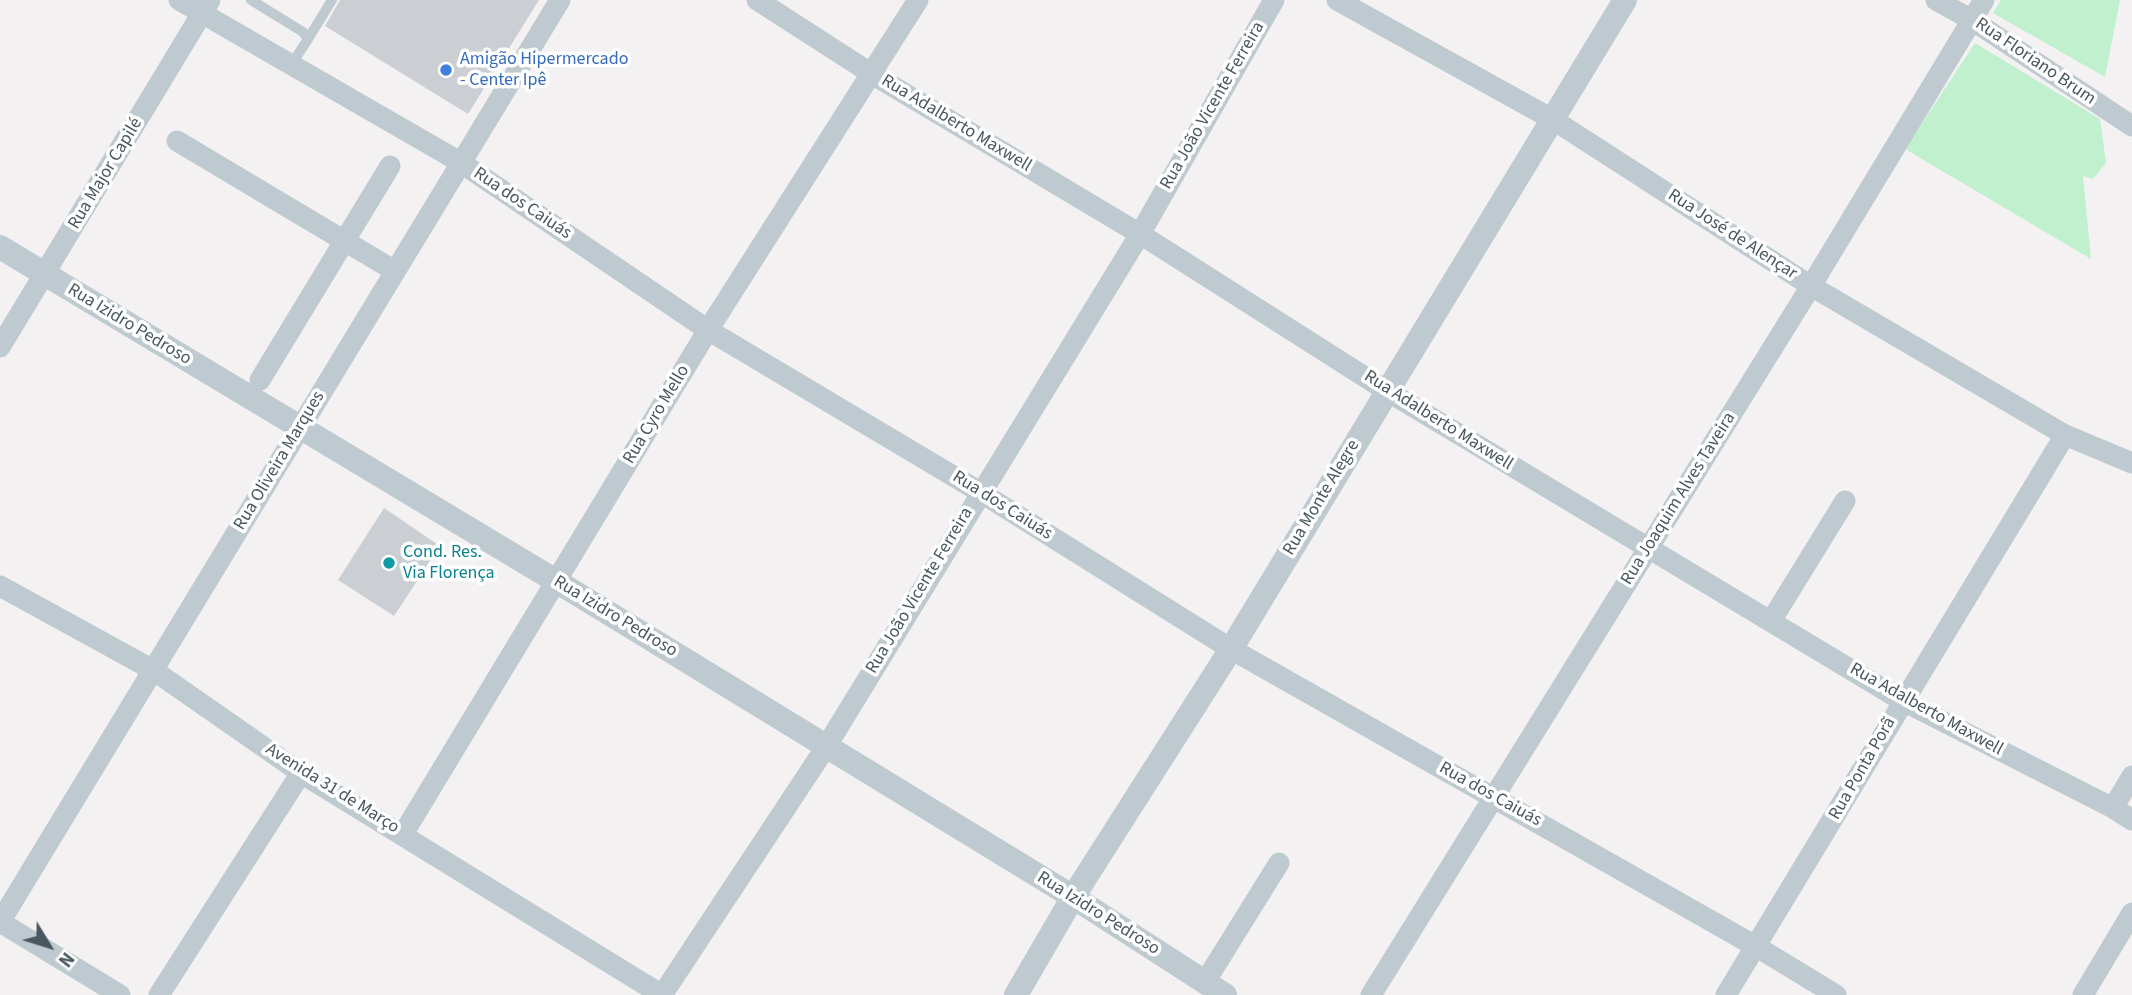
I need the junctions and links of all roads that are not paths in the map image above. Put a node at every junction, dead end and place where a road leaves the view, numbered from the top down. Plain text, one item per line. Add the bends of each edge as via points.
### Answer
1 (179, 0) edge
2 (251, 0) edge
3 (332, 0) edge
4 (560, 0) edge
5 (757, 0) edge
6 (918, 0) edge
7 (1274, 0) edge
8 (1337, 0) edge
9 (1625, 0) edge
10 (1936, 0) edge
11 (1984, 0) edge
12 (205, 7) edge
13 (1972, 20) junction
14 (308, 39) junction
15 (291, 65) junction
16 (872, 74) junction
17 (1552, 119) junction
18 (2132, 126) edge
19 (177, 141) dead end
20 (460, 162) junction
21 (390, 166) dead end
22 (1140, 234) junction
23 (345, 241) junction
24 (0, 247) edge
25 (395, 271) junction
26 (45, 275) junction
27 (1811, 286) junction
28 (708, 330) junction
29 (0, 347) edge
30 (260, 380) dead end
31 (1387, 391) junction
32 (300, 429) junction
33 (2065, 435) junction
34 (2132, 463) edge
35 (980, 492) junction
36 (1844, 501) dead end
37 (1648, 550) junction
38 (556, 581) junction
39 (0, 586) edge
40 (1771, 621) junction
41 (1231, 649) junction
42 (153, 670) junction
43 (1903, 701) junction
44 (826, 747) junction
45 (301, 773) junction
46 (2132, 776) edge
47 (1493, 797) junction
48 (2113, 808) junction
49 (2132, 820) edge
50 (403, 834) junction
51 (1279, 863) dead end
52 (1073, 897) junction
53 (2132, 913) edge
54 (0, 922) edge
55 (1757, 947) junction
56 (1215, 989) edge
57 (120, 995) edge
58 (159, 995) edge
59 (662, 995) edge
60 (1016, 995) edge
61 (1371, 995) edge
62 (1726, 995) edge
63 (1836, 995) edge
64 (2083, 995) edge

1 - 12 street, Rua dos Caiuás
2 - 14 lane
3 - 14 lane
4 - 20 street, Rua Oliveira Marques
5 - 16 street, Rua Adalberto Maxwell
6 - 16 street, Rua Cyro Mello
7 - 22 street, Rua João Vicente Ferreira
8 - 17 street, Rua José de Alençar
9 - 17 street, Rua Monte Alegre
10 - 13 street, Rua Floriano Brum
11 - 13 street, Rua Joaquim Alves Taveira
12 - 15 street, Rua dos Caiuás
12 - 26 street, Rua Major Capilé
13 - 18 street, Rua Floriano Brum
13 - 27 street, Rua Joaquim Alves Taveira
14 - 15 lane
15 - 20 street, Rua dos Caiuás
16 - 22 street, Rua Adalberto Maxwell
16 - 28 street, Rua Cyro Mello
17 - 27 street, Rua José de Alençar
17 - 31 street, Rua Monte Alegre
19 - 23 street
20 - 25 street, Rua Oliveira Marques
20 - 28 street, Rua dos Caiuás
21 - 23 street
22 - 31 street, Rua Adalberto Maxwell
22 - 35 street, Rua João Vicente Ferreira
23 - 25 street
23 - 30 street
24 - 26 street, Rua Izidro Pedroso
25 - 32 street, Rua Oliveira Marques
26 - 29 street, Rua Major Capilé
26 - 32 street, Rua Izidro Pedroso
27 - 33 street, Rua José de Alençar
27 - 37 street, Rua Joaquim Alves Taveira
28 - 35 street, Rua dos Caiuás
28 - 38 street, Rua Cyro Mello
31 - 37 street, Rua Adalberto Maxwell
31 - 41 street, Rua Monte Alegre
32 - 38 street, Rua Izidro Pedroso
32 - 42 street, Rua Oliveira Marques
33 - 34 street, Rua José de Alençar
33 - 43 street, Rua Ponta Porã
35 - 41 street, Rua dos Caiuás
35 - 44 street, Rua João Vicente Ferreira
36 - 40 street
37 - 40 street, Rua Adalberto Maxwell
37 - 47 street, Rua Joaquim Alves Taveira
38 - 44 street, Rua Izidro Pedroso
38 - 50 street, Rua Cyro Mello
39 - 42 street, Avenida 31 de Março
40 - 43 street, Rua Adalberto Maxwell
41 - 47 street, Rua dos Caiuás
41 - 52 street, Rua Monte Alegre
42 - 45 street, Avenida 31 de Março
42 - 54 street, Rua Oliveira Marques
43 - 48 street, Rua Adalberto Maxwell
43 - 55 street, Rua Ponta Porã
44 - 52 street, Rua Izidro Pedroso
44 - 59 street, Rua João Vicente Ferreira
45 - 50 street, Avenida 31 de Março
45 - 58 street
46 - 48 street
47 - 55 street, Rua dos Caiuás
47 - 61 street, Rua Joaquim Alves Taveira
48 - 49 street, Rua Adalberto Maxwell
50 - 59 street, Avenida 31 de Março
51 - 56 street
52 - 56 street, Rua Izidro Pedroso
52 - 60 street, Rua Monte Alegre
53 - 64 street
54 - 57 street
55 - 62 street, Rua Ponta Porã
55 - 63 street, Rua dos Caiuás

